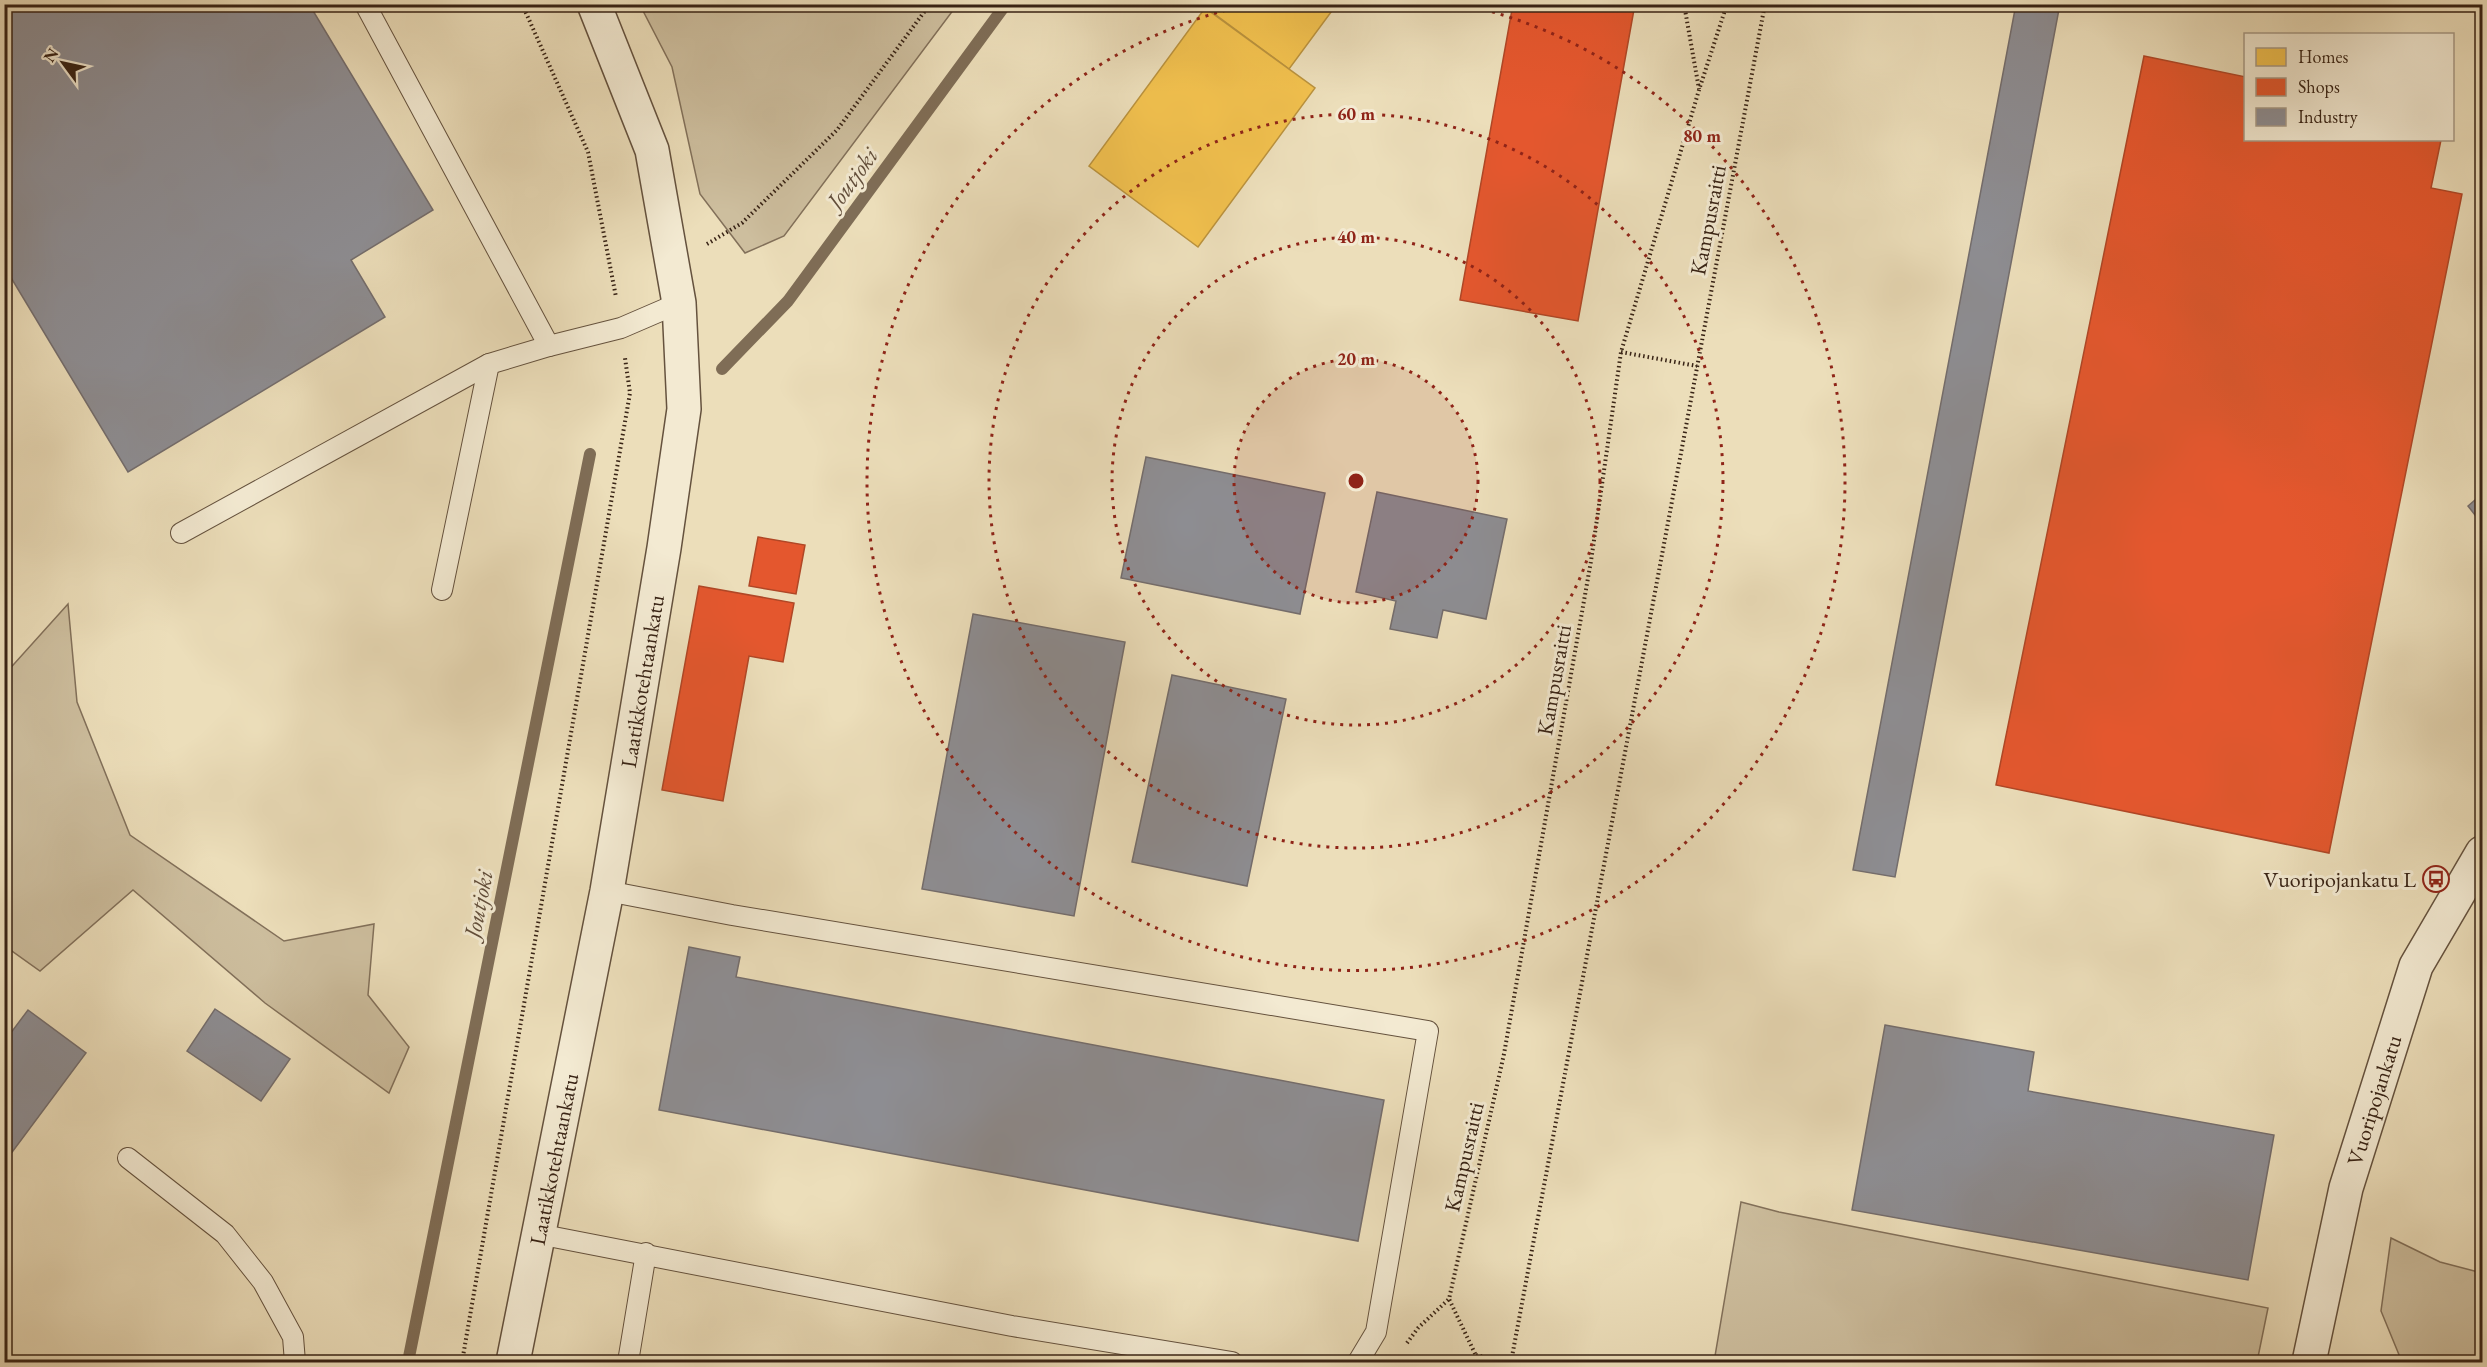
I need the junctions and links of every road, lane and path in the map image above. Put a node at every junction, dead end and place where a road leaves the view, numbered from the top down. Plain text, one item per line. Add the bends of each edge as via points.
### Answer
1 (366, 4) edge
2 (522, 4) edge
3 (594, 4) edge
4 (930, 4) edge
5 (1684, 4) edge
6 (1727, 4) edge
7 (1765, 4) edge
8 (1699, 90) junction
9 (672, 265) junction
10 (679, 303) junction
11 (621, 328) junction
12 (549, 346) junction
13 (1621, 352) junction
14 (489, 364) junction
15 (1697, 366) junction
16 (181, 533) dead end
17 (442, 590) dead end
18 (2482, 853) edge
19 (607, 891) junction
20 (129, 1158) dead end
21 (538, 1234) junction
22 (646, 1253) junction
23 (1449, 1299) junction
24 (1405, 1345) dead end
25 (1476, 1354) junction
26 (296, 1362) edge
27 (462, 1362) edge
28 (513, 1362) edge
29 (628, 1362) edge
30 (1232, 1362) edge
31 (1358, 1362) edge
32 (1479, 1362) edge
33 (1507, 1362) edge
34 (1511, 1362) edge
35 (2309, 1362) edge

1 - 12 lane
2 - 11 path via 588,152
3 - 9 street, Laatikkotehtaankatu via 652,150
4 - 9 path via 837,130 742,223
5 - 8 path
6 - 8 path, Kampusraitti
7 - 15 path, Kampusraitti
8 - 13 path, Kampusraitti
9 - 10 street, Laatikkotehtaankatu
10 - 11 lane
10 - 19 street, Laatikkotehtaankatu via 684,409
11 - 12 lane
11 - 27 path via 630,393
12 - 14 lane
13 - 15 path
13 - 23 path, Kampusraitti via 1591,561 1504,1054
14 - 16 lane
14 - 17 lane
15 - 34 path, Kampusraitti
18 - 35 street, Vuoripojankatu via 2416,966 2346,1188
19 - 21 street, Laatikkotehtaankatu
19 - 31 lane via 1428,1031 1376,1332
20 - 26 lane via 225,1234 268,1291 293,1337
21 - 22 lane
21 - 28 street, Laatikkotehtaankatu
22 - 29 lane
22 - 30 lane via 1012,1326
23 - 24 path
23 - 25 path
25 - 32 path
25 - 33 path

